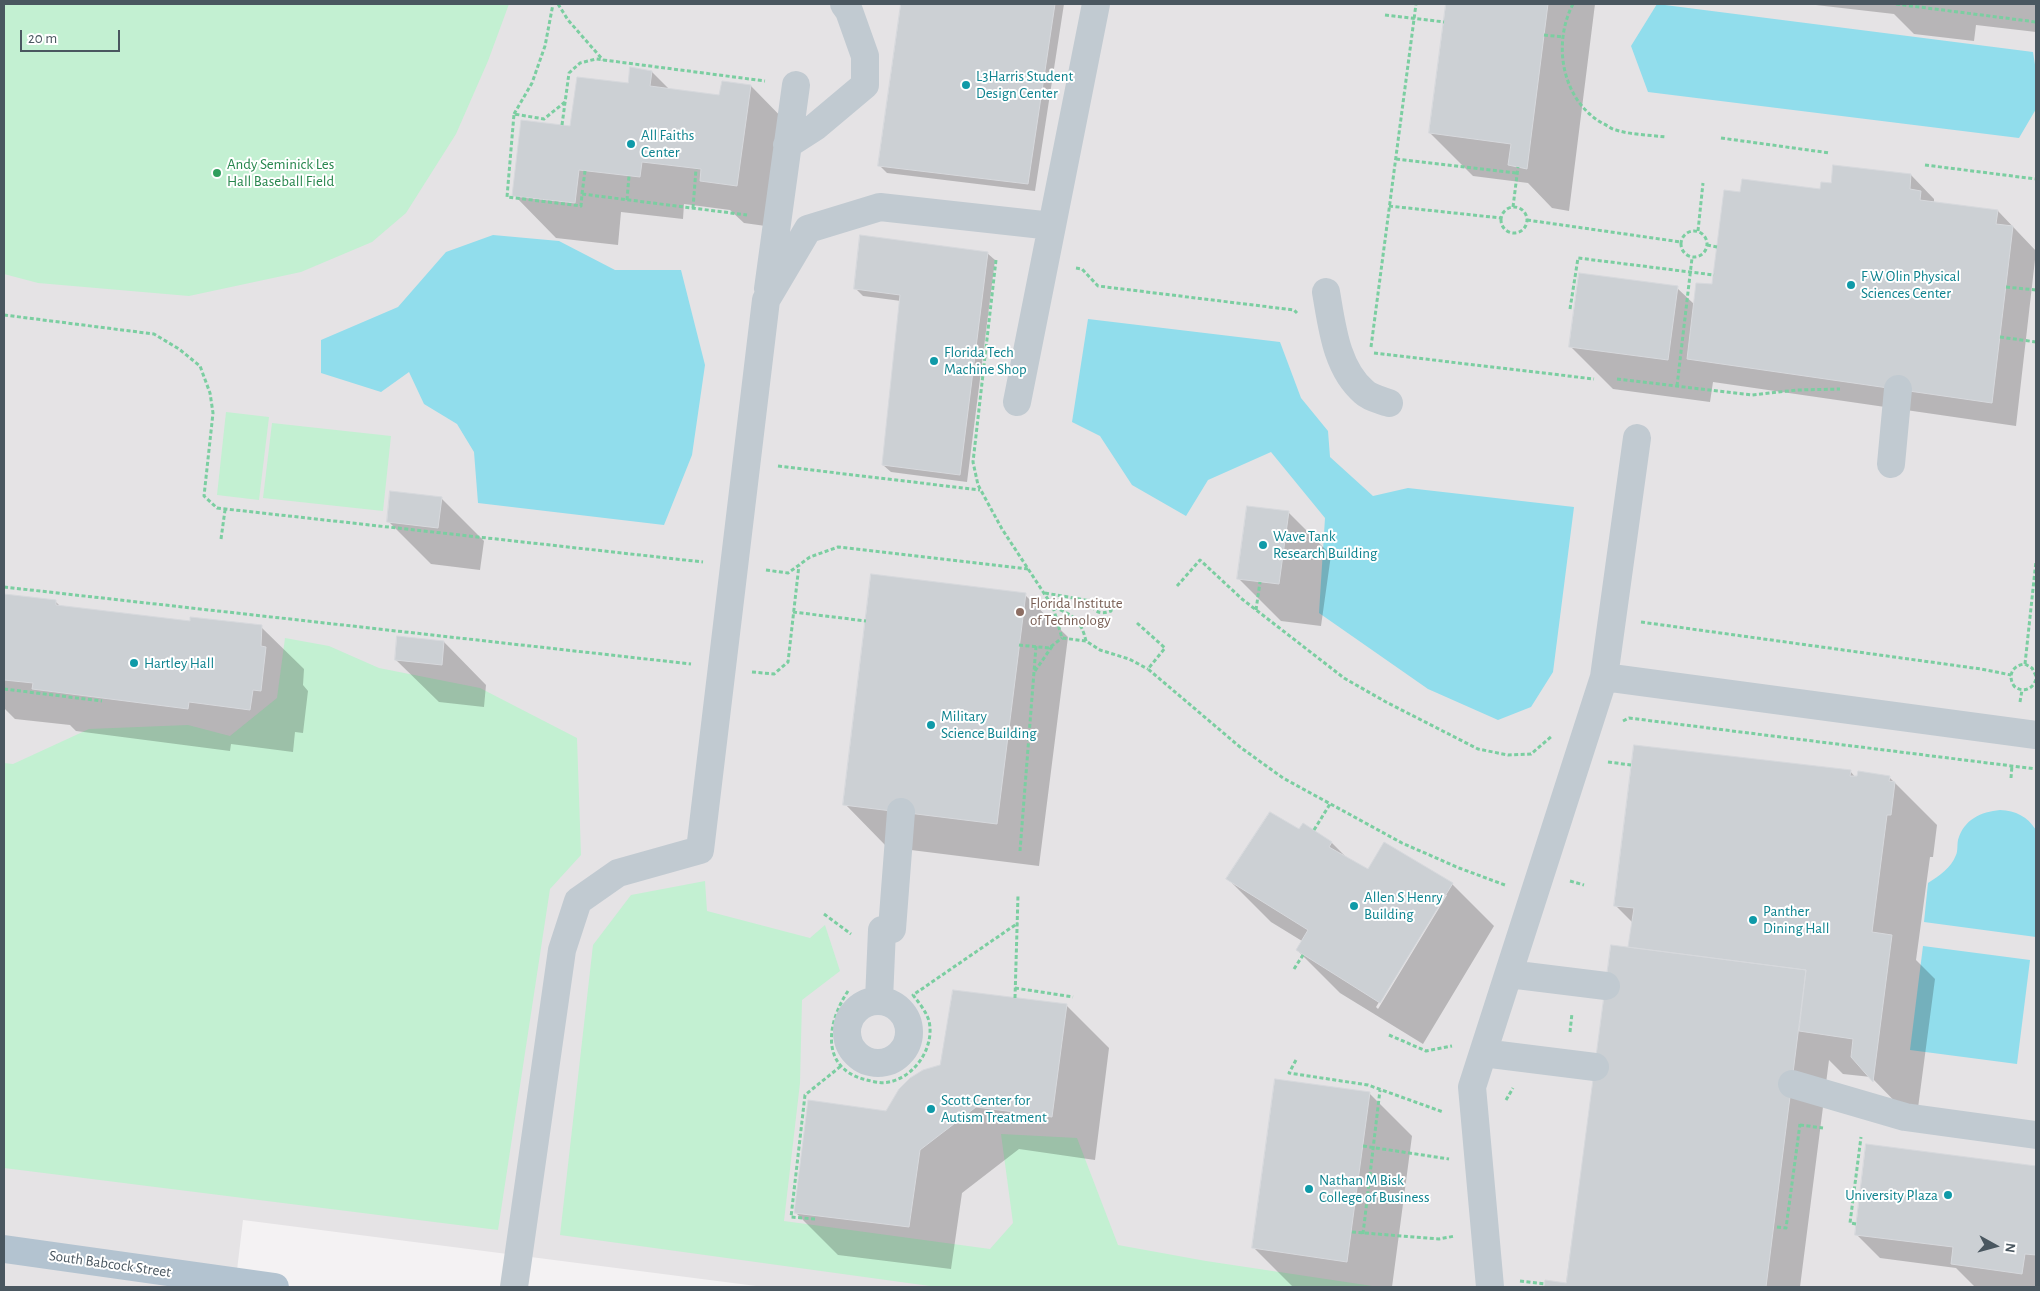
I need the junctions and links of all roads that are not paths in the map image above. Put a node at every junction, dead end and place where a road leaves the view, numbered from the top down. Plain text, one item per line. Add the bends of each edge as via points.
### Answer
1 (844, 4) edge
2 (1096, 4) edge
3 (796, 85) road end
4 (787, 145) junction
5 (1052, 226) junction
6 (1326, 292) dead end
7 (766, 300) junction
8 (1898, 389) dead end
9 (1017, 402) dead end
10 (1389, 403) dead end
11 (1637, 438) dead end
12 (1891, 464) dead end
13 (1604, 677) junction
14 (2036, 735) edge
15 (901, 812) dead end
16 (1509, 974) junction
17 (1606, 986) dead end
18 (879, 1000) dead end
19 (1483, 1053) junction
20 (1595, 1067) dead end
21 (1792, 1084) dead end
22 (2036, 1135) edge
23 (4, 1249) edge
24 (1502, 1284) edge
25 (275, 1287) edge
26 (514, 1287) edge

1 - 4 lane via 865,56 865,85 815,127
2 - 5 lane
3 - 4 lane
4 - 7 lane
5 - 7 lane via 880,207 808,229
5 - 9 lane
6 - 10 lane via 1340,356 1350,374 1365,393
7 - 26 lane via 700,850 618,873 578,901 562,950
8 - 12 lane
11 - 13 lane
13 - 14 lane
13 - 16 lane
15 - 18 lane
16 - 17 lane
16 - 19 lane
19 - 20 lane
19 - 24 lane via 1472,1087
21 - 22 lane via 1904,1117
23 - 25 main road, South Babcock Street

